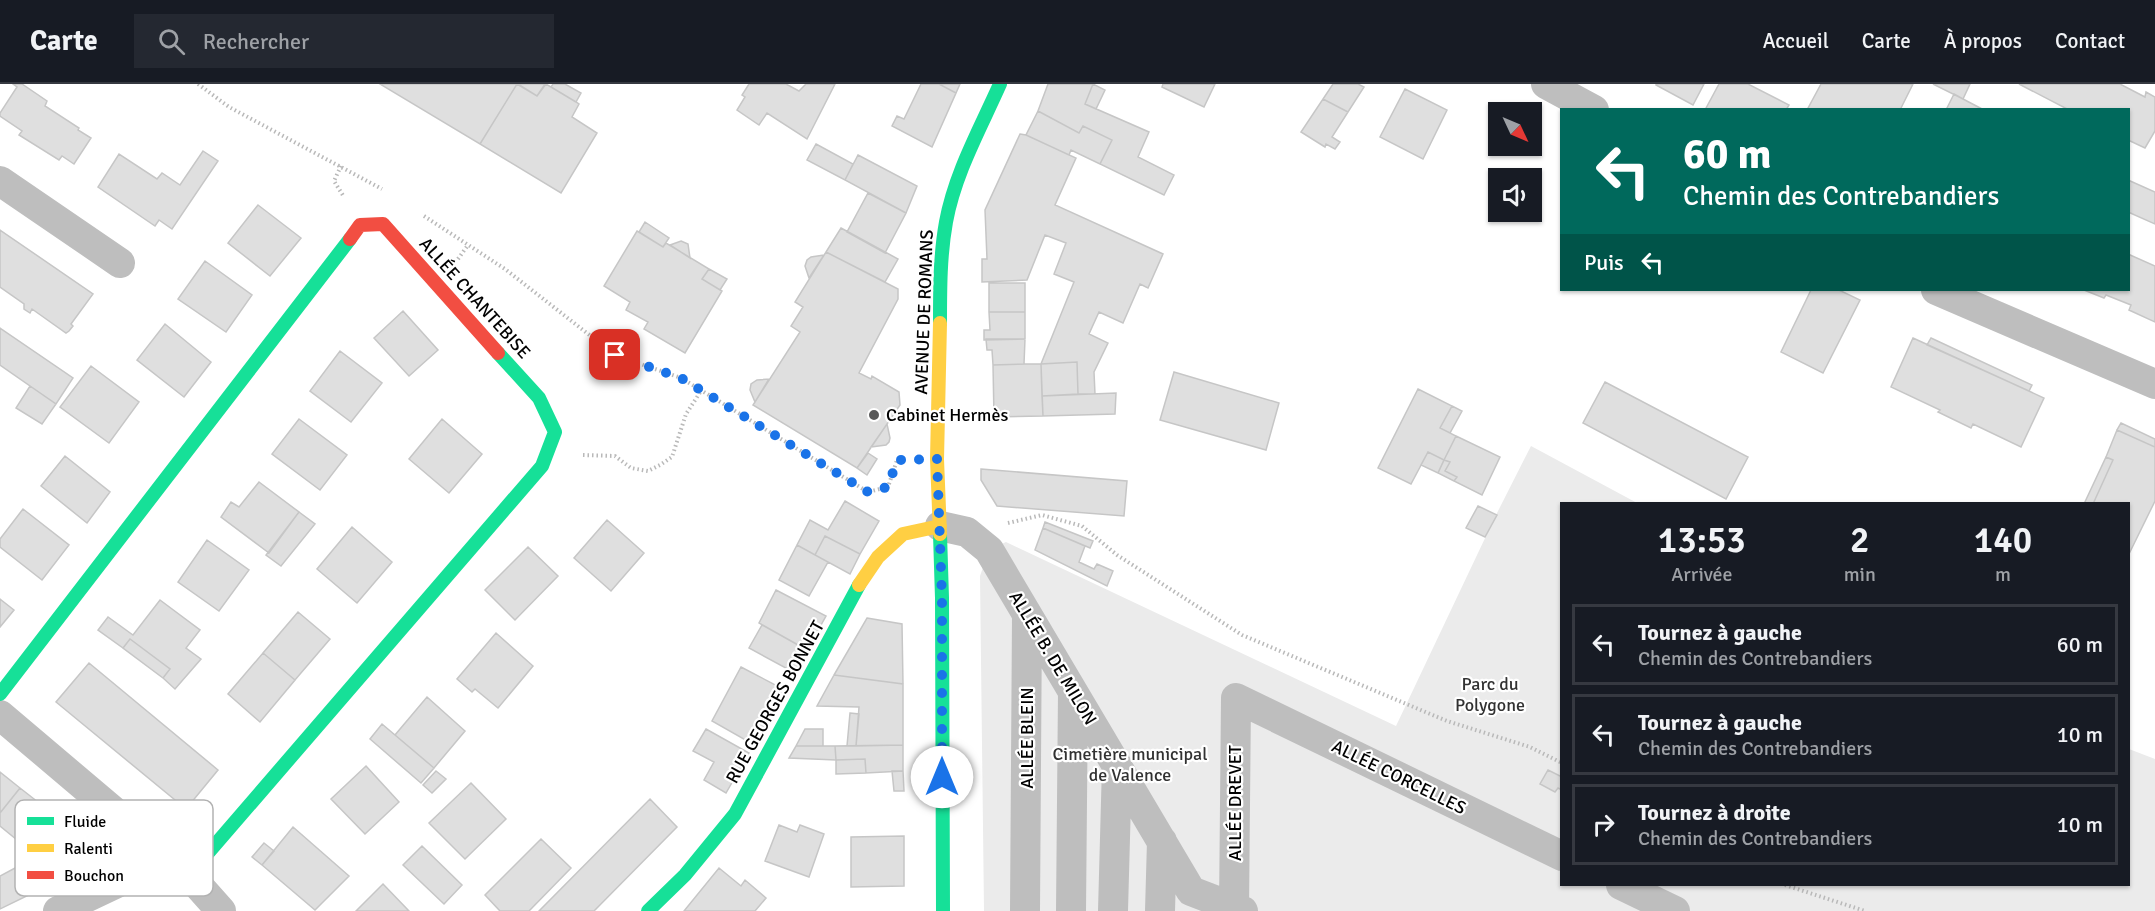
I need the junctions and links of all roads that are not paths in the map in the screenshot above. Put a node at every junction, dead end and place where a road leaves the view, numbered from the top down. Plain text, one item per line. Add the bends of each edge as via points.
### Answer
1 (1000, 84) edge
2 (1546, 84) edge
3 (1590, 108) edge
4 (0, 181) edge
5 (120, 263) dead end
6 (1938, 291) edge
7 (2155, 384) edge
8 (940, 526) junction
9 (1028, 616) junction
10 (1073, 692) junction
11 (0, 694) edge
12 (1236, 698) joint
13 (0, 715) edge
14 (1117, 765) junction
15 (101, 800) edge
16 (213, 830) edge
17 (1162, 841) junction
18 (1560, 855) edge
19 (1623, 886) edge
20 (99, 896) edge
21 (207, 896) edge
22 (1203, 903) edge
23 (1237, 910) edge
24 (58, 911) edge
25 (221, 911) edge
26 (648, 911) edge
27 (943, 911) edge
28 (1025, 911) edge
29 (1071, 911) edge
30 (1113, 911) edge
31 (1160, 911) edge
32 (1675, 911) edge

1 - 8 street, AVENUE DE ROMANS via 957,180 946,221 941,258 937,459
2 - 3 street
4 - 5 street
6 - 7 street
8 - 9 street, ALLÉE B. DE MILON via 967,532 988,550
8 - 26 street, RUE GEORGES BONNET via 903,534 878,557 735,814 685,875
8 - 27 street, AVENUE DE ROMANS
9 - 10 street, ALLÉE B. DE MILON
9 - 28 street, ALLÉE BLEIN
10 - 14 street, ALLÉE B. DE MILON
10 - 29 street
11 - 16 street, ALLÉE CHANTEBISE via 360,225 383,224 540,398 555,432 542,466
12 - 18 street, ALLÉE CORCELLES
12 - 23 street, ALLÉE DREVET
13 - 15 street
14 - 17 street, ALLÉE B. DE MILON
14 - 30 street
17 - 22 street, ALLÉE B. DE MILON via 1191,891
17 - 31 street
19 - 32 street
20 - 24 street
21 - 25 street
22 - 23 street, ALLÉE B. DE MILON

